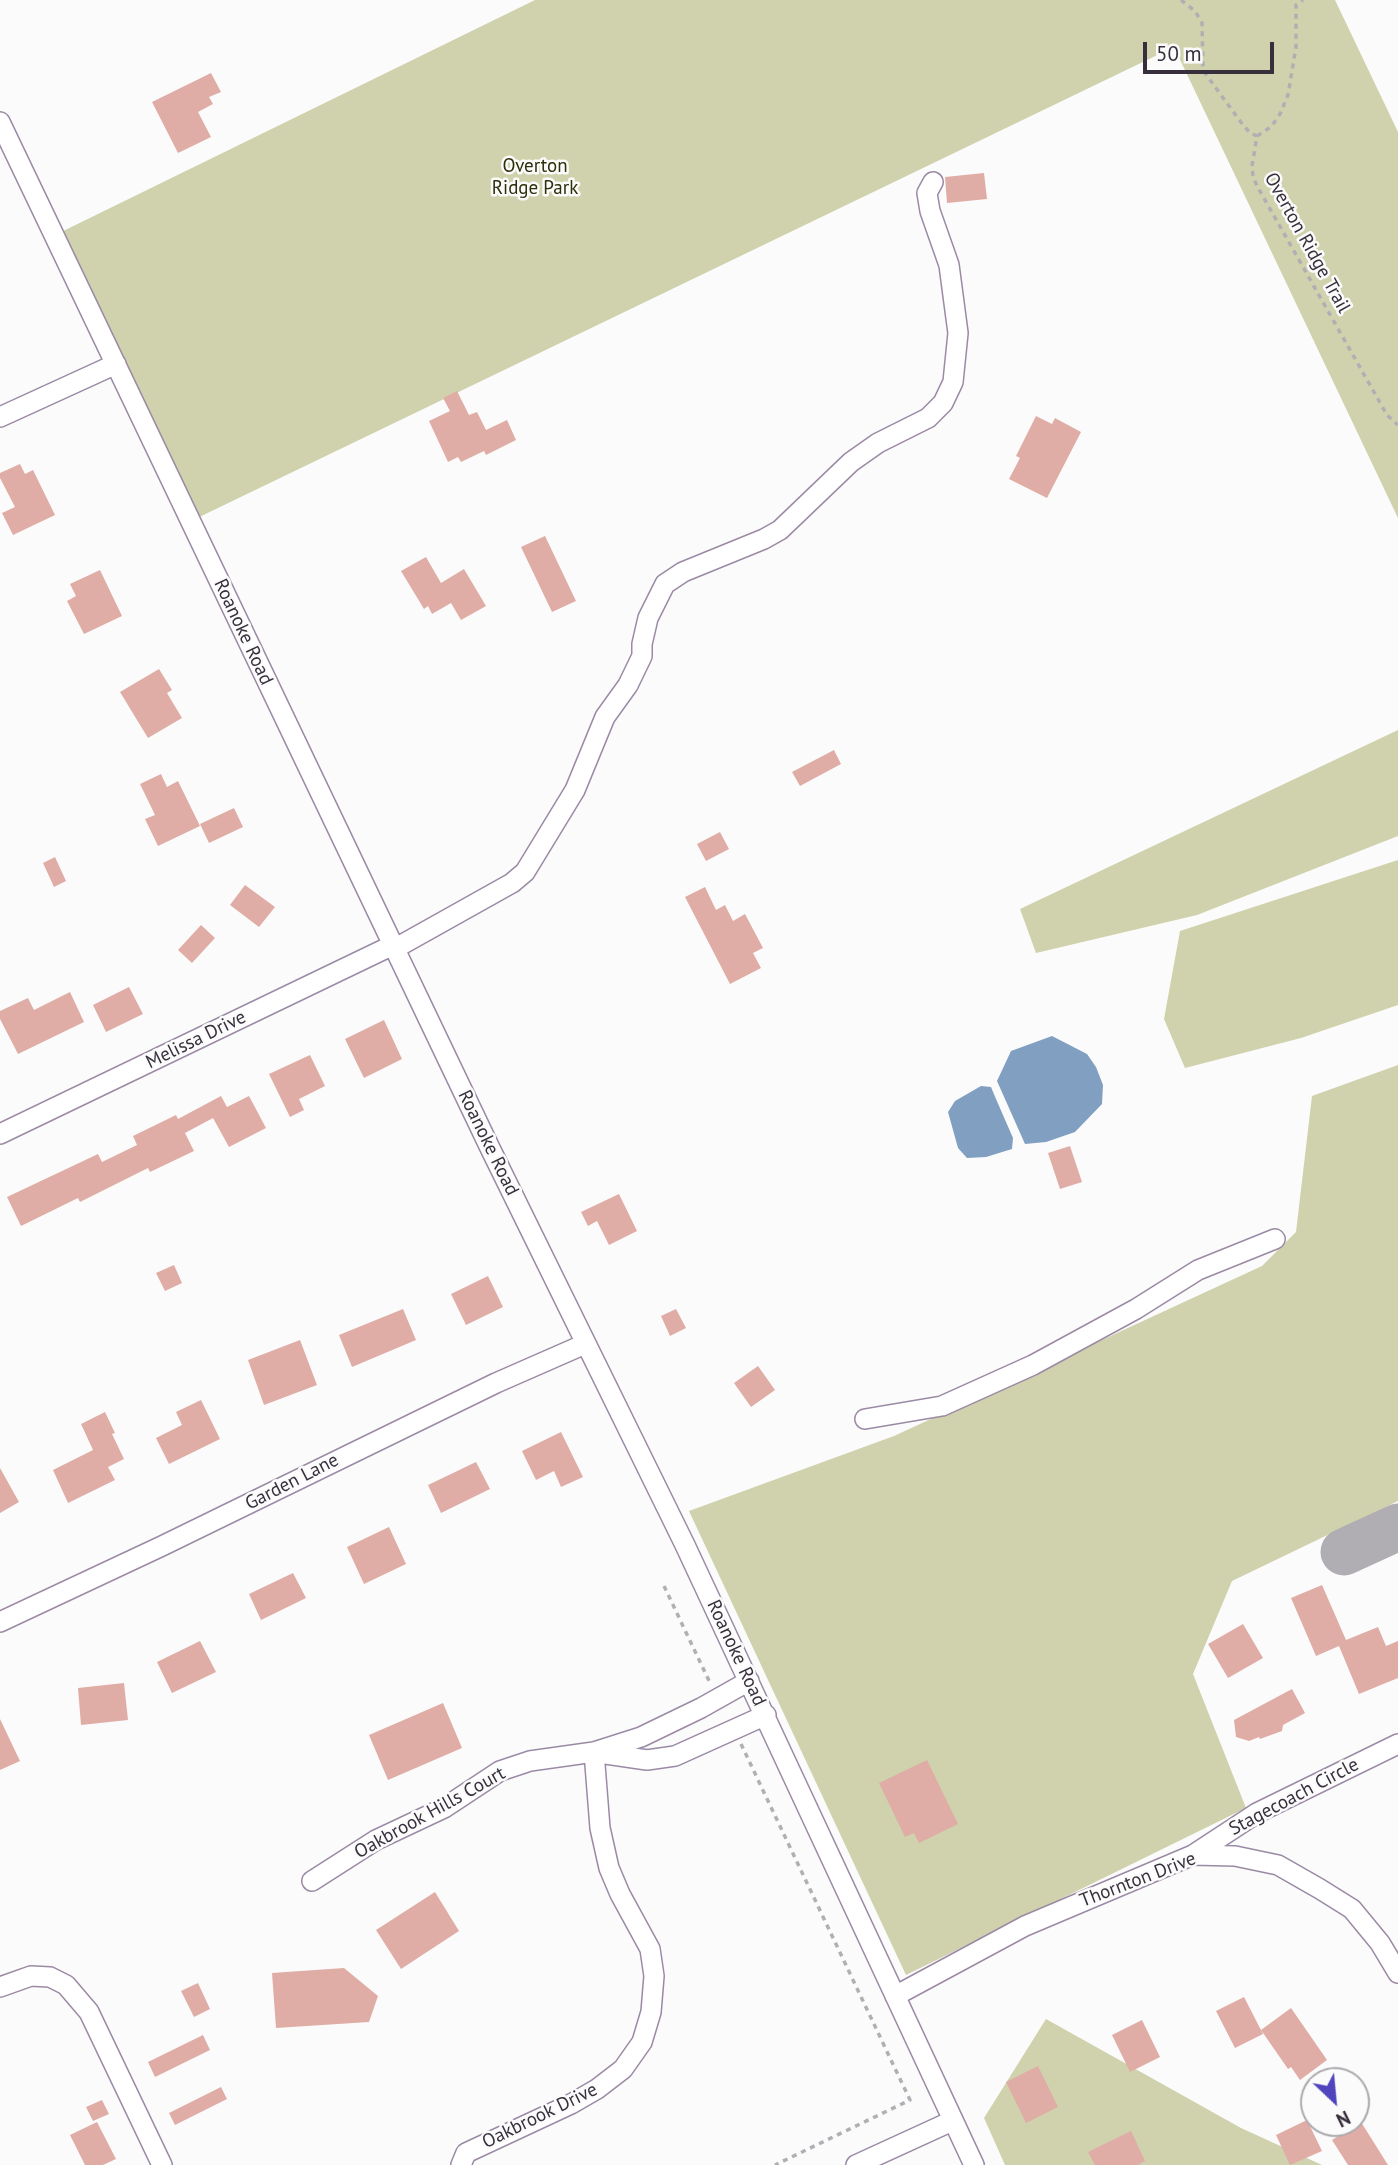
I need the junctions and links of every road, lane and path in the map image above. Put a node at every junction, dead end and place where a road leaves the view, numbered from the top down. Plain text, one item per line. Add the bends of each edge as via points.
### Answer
1 (1181, 0) edge
2 (1303, 0) edge
3 (0, 122) edge
4 (1257, 136) junction
5 (933, 181) dead end
6 (116, 364) junction
7 (0, 417) edge
8 (1398, 425) edge
9 (393, 947) junction
10 (0, 1134) edge
11 (1275, 1239) dead end
12 (585, 1344) junction
13 (865, 1419) dead end
14 (664, 1586) dead end
15 (0, 1622) edge
16 (749, 1681) junction
17 (717, 1691) dead end
18 (766, 1715) junction
19 (738, 1736) dead end
20 (1398, 1744) edge
21 (594, 1752) junction
22 (1193, 1855) junction
23 (312, 1881) dead end
24 (1398, 1973) edge
25 (0, 1987) edge
26 (895, 1996) junction
27 (952, 2121) junction
28 (162, 2165) edge
29 (461, 2165) edge
30 (775, 2165) edge
31 (856, 2165) edge
32 (974, 2165) edge

1 - 4 path via 1202,23 1205,73 1240,121
2 - 4 path via 1296,5 1296,47 1288,95 1271,127
3 - 6 street, Roanoke Road
4 - 8 path, Overton Ridge Trail via 1252,166 1257,186 1387,415
5 - 9 street, Melissa Drive via 927,193 949,265 958,333 953,382 943,404 928,418 851,462 780,530 665,584 648,618 642,656 633,676 605,717 575,790 524,872 512,883
6 - 7 street
6 - 9 street, Roanoke Road
9 - 10 street, Melissa Drive
9 - 12 street, Roanoke Road
11 - 13 street via 1198,1270 1033,1365 942,1406
12 - 15 street, Garden Lane
12 - 16 street, Roanoke Road
14 - 17 path
16 - 18 street, Roanoke Road
16 - 21 street, Oakbrook Hills Court via 641,1737
18 - 21 street, Oakbrook Hills Court via 675,1756 646,1760
18 - 26 street, Roanoke Road
19 - 30 path via 910,2100
20 - 22 street, Stagecoach Circle via 1257,1813
21 - 23 street, Oakbrook Hills Court via 530,1761 500,1771 444,1808 376,1840
21 - 29 street, Oakbrook Drive via 600,1828 609,1868 650,1949 654,1976 651,2012 642,2042 623,2069 597,2089 466,2153
22 - 24 street, Thornton Drive via 1235,1856 1278,1865 1352,1909
22 - 26 street, Thornton Drive via 1025,1926
25 - 28 street via 31,1976 50,1977 66,1985 89,2012
26 - 27 street, Roanoke Road
27 - 31 street
27 - 32 street, Roanoke Road

